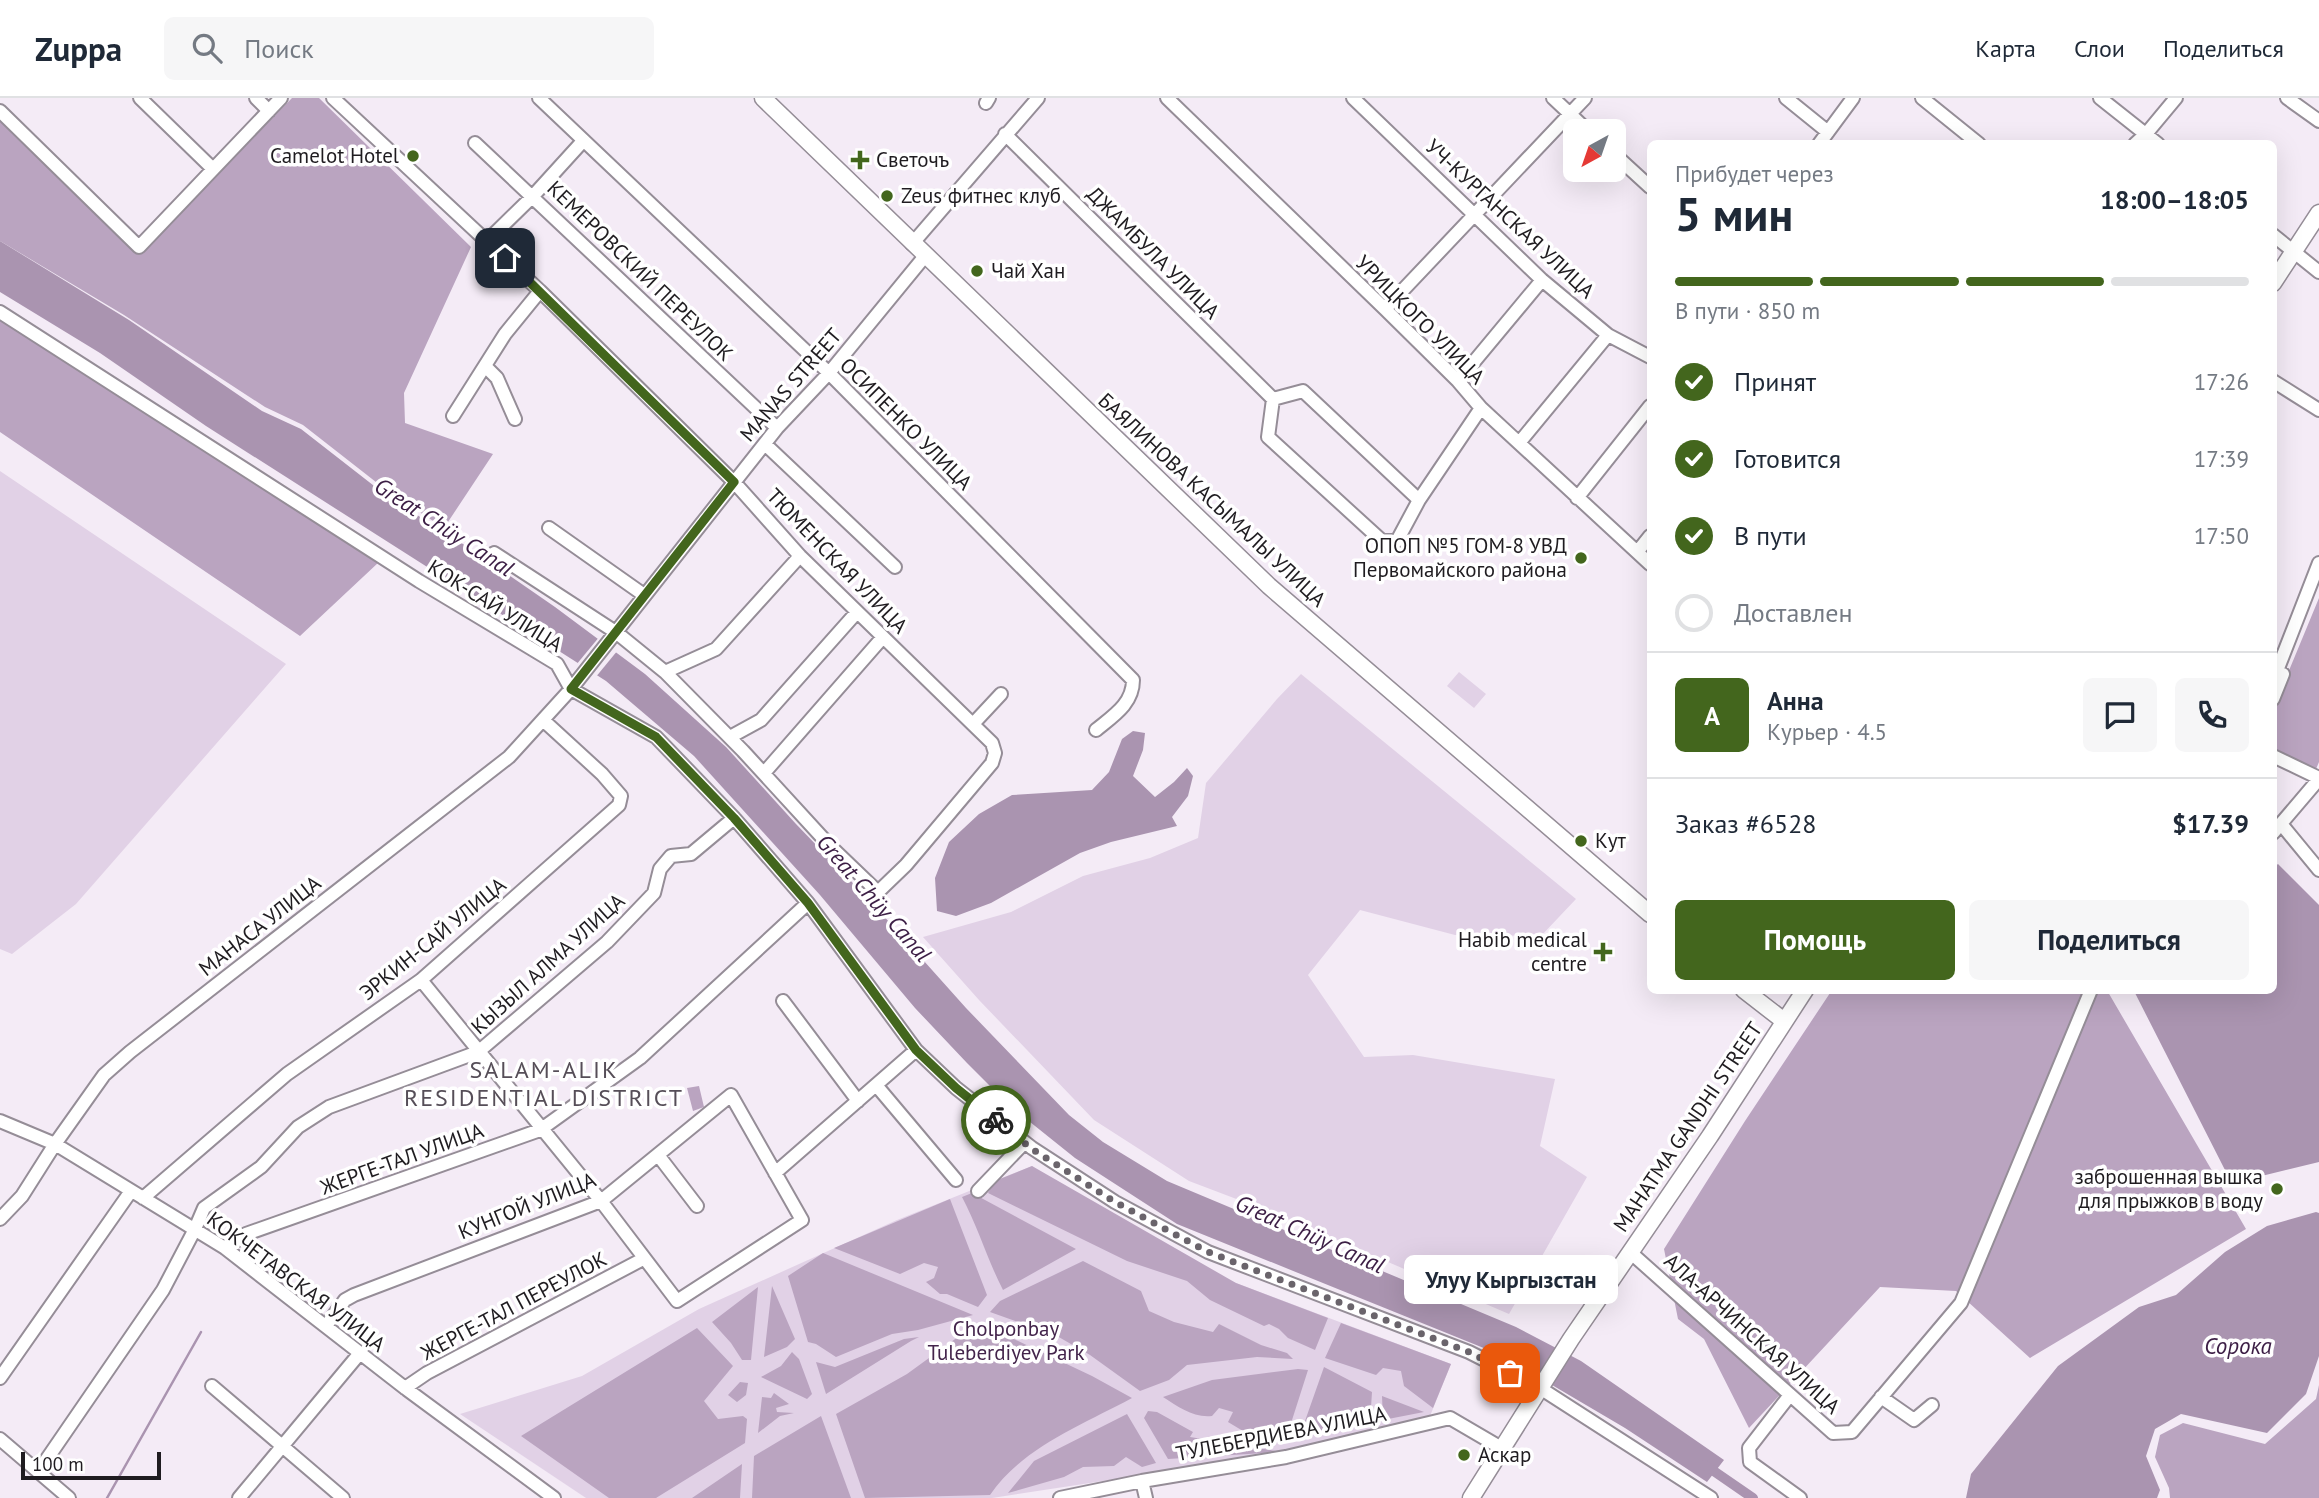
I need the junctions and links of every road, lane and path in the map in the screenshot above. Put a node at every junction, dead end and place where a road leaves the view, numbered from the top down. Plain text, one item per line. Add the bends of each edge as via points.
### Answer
1 (140, 98) edge
2 (256, 98) edge
3 (281, 98) edge
4 (333, 98) edge
5 (539, 98) edge
6 (763, 98) edge
7 (1038, 98) edge
8 (1167, 98) edge
9 (1353, 98) edge
10 (1553, 98) edge
11 (1585, 98) edge
12 (1786, 98) edge
13 (1853, 98) edge
14 (1922, 98) edge
15 (2100, 98) edge
16 (2176, 98) edge
17 (2287, 98) edge
18 (0, 111) edge
19 (269, 111) junction
20 (1570, 114) junction
21 (1575, 119) edge
22 (2319, 121) edge
23 (1828, 132) junction
24 (1005, 134) junction
25 (2146, 134) junction
26 (1822, 140) edge
27 (1974, 140) edge
28 (2139, 140) edge
29 (2153, 140) edge
30 (583, 141) junction
31 (475, 142) dead end
32 (1626, 165) edge
33 (213, 169) junction
34 (1647, 184) edge
35 (533, 196) junction
36 (2319, 213) edge
37 (1476, 215) junction
38 (2277, 238) edge
39 (487, 241) junction
40 (912, 244) junction
41 (2294, 252) junction
42 (925, 256) junction
43 (2319, 272) edge
44 (2277, 277) edge
45 (1542, 280) junction
46 (540, 290) junction
47 (1385, 309) junction
48 (0, 312) edge
49 (1608, 335) junction
50 (1647, 355) edge
51 (485, 366) junction
52 (829, 373) junction
53 (1458, 381) junction
54 (2277, 384) edge
55 (1273, 399) junction
56 (1481, 408) junction
57 (1647, 409) edge
58 (2319, 410) edge
59 (453, 416) dead end
60 (515, 419) dead end
61 (777, 428) junction
62 (765, 443) junction
63 (1520, 443) junction
64 (734, 482) junction
65 (1577, 498) junction
66 (1419, 500) junction
67 (549, 528) dead end
68 (1647, 540) edge
69 (1638, 551) junction
70 (494, 553) dead end
71 (800, 556) junction
72 (1647, 561) edge
73 (2319, 563) edge
74 (895, 567) dead end
75 (2319, 581) edge
76 (644, 595) junction
77 (857, 612) junction
78 (615, 636) junction
79 (883, 637) junction
80 (2277, 671) edge
81 (665, 672) junction
82 (581, 677) joint
83 (571, 689) junction
84 (2277, 689) edge
85 (1001, 694) dead end
86 (543, 720) junction
87 (973, 724) junction
88 (1096, 730) dead end
89 (730, 737) junction
90 (2277, 758) edge
91 (764, 773) junction
92 (2319, 779) edge
93 (734, 818) junction
94 (2278, 829) edge
95 (2319, 870) edge
96 (808, 903) junction
97 (1647, 911) edge
98 (421, 980) junction
99 (1749, 994) edge
100 (1802, 994) edge
101 (2089, 994) edge
102 (783, 1001) dead end
103 (1784, 1021) junction
104 (916, 1050) junction
105 (478, 1052) junction
106 (876, 1085) junction
107 (858, 1101) junction
108 (0, 1121) edge
109 (540, 1130) junction
110 (1024, 1143) junction
111 (55, 1144) junction
112 (658, 1155) junction
113 (775, 1172) junction
114 (956, 1180) dead end
115 (131, 1191) junction
116 (978, 1191) dead end
117 (143, 1198) junction
118 (601, 1201) junction
119 (697, 1206) dead end
120 (0, 1219) edge
121 (195, 1229) junction
122 (225, 1248) junction
123 (1630, 1252) junction
124 (643, 1259) junction
125 (326, 1326) junction
126 (360, 1353) junction
127 (0, 1378) edge
128 (212, 1386) dead end
129 (405, 1388) junction
130 (1541, 1388) junction
131 (1790, 1395) junction
132 (1881, 1397) junction
133 (1932, 1405) dead end
134 (0, 1439) edge
135 (283, 1446) junction
136 (1503, 1449) junction
137 (38, 1472) junction
138 (1142, 1481) junction
139 (69, 1498) edge
140 (239, 1498) edge
141 (343, 1498) edge
142 (554, 1498) edge
143 (1060, 1498) edge
144 (1146, 1498) edge
145 (1471, 1498) edge
146 (1711, 1498) edge
147 (1800, 1498) edge

1 - 33 street
2 - 19 street
3 - 19 street
4 - 39 street, ТЮМЕНСКАЯ УЛИЦА
5 - 30 street, ОСИПЕНКО УЛИЦА
6 - 40 main road, БАЯЛИНОВА КАСЫМАЛЫ УЛИЦА
7 - 24 street
8 - 47 street, УРИЦКОГО УЛИЦА
9 - 37 street, УЧ-КУРГАНСКАЯ УЛИЦА
10 - 20 street
11 - 20 street
12 - 23 street
13 - 23 street
14 - 27 street
15 - 25 street
16 - 25 street
17 - 22 street
18 - 33 street via 139,247
19 - 33 street
20 - 21 street
20 - 37 street
23 - 26 street
24 - 40 street
24 - 55 street, ДЖАМБУЛА УЛИЦА
25 - 28 street
25 - 29 street
30 - 35 street
30 - 52 street, ОСИПЕНКО УЛИЦА
31 - 35 street, КЕМЕРОВСКИЙ ПЕРЕУЛОК
32 - 34 street
35 - 39 street
35 - 61 street, КЕМЕРОВСКИЙ ПЕРЕУЛОК
36 - 41 main road
37 - 45 street, УЧ-КУРГАНСКАЯ УЛИЦА
37 - 47 street
38 - 41 street
39 - 46 street, ТЮМЕНСКАЯ УЛИЦА
40 - 42 main road, БАЯЛИНОВА КАСЫМАЛЫ УЛИЦА
41 - 43 street
41 - 44 main road
42 - 52 street, MANAS STREET
42 - 97 main road, БАЯЛИНОВА КАСЫМАЛЫ УЛИЦА via 1269,586
45 - 49 street, УЧ-КУРГАНСКАЯ УЛИЦА
45 - 53 street
46 - 51 street
46 - 64 street, ТЮМЕНСКАЯ УЛИЦА
47 - 53 street, УРИЦКОГО УЛИЦА
48 - 83 street, КОК-САЙ УЛИЦА via 419,581 557,664
49 - 50 street, УЧ-КУРГАНСКАЯ УЛИЦА
49 - 63 street
51 - 59 street
51 - 60 street via 497,378
52 - 61 street, MANAS STREET
52 - 88 street, ОСИПЕНКО УЛИЦА via 1133,680 1129,701
53 - 56 street, УРИЦКОГО УЛИЦА
54 - 58 street
55 - 66 street via 1303,391
55 - 66 street via 1268,437 1382,541 1397,541
56 - 63 street, УРИЦКОГО УЛИЦА
56 - 66 street
57 - 65 street
61 - 62 street, MANAS STREET
62 - 64 street, MANAS STREET
62 - 74 street
63 - 65 street, УРИЦКОГО УЛИЦА
64 - 71 street, ТЮМЕНСКАЯ УЛИЦА
64 - 76 street, MANAS STREET
65 - 69 street, УРИЦКОГО УЛИЦА
67 - 76 street
68 - 69 street
69 - 72 street, УРИЦКОГО УЛИЦА
70 - 78 street
71 - 77 street, ТЮМЕНСКАЯ УЛИЦА
71 - 81 street via 716,649
73 - 80 street
75 - 84 street
76 - 78 street, MANAS STREET
77 - 79 street, ТЮМЕНСКАЯ УЛИЦА
77 - 89 street via 761,720
78 - 81 street
78 - 82 street, MANAS STREET
79 - 87 street, ТЮМЕНСКАЯ УЛИЦА
79 - 91 street
81 - 89 street
82 - 83 street, МАНАСА УЛИЦА
83 - 86 street, МАНАСА УЛИЦА
83 - 93 street, КОК-САЙ УЛИЦА via 656,737
85 - 87 street
86 - 98 street, ЭРКИН-САЙ УЛИЦА via 602,774 621,796 619,805
86 - 111 street, МАНАСА УЛИЦА via 509,757 130,1052 104,1075
87 - 91 street, ТЮМЕНСКАЯ УЛИЦА via 992,743 992,763 878,892
89 - 91 street
90 - 92 street
92 - 94 street
93 - 96 street, КОК-САЙ УЛИЦА
93 - 105 street, КЫЗЫЛ АЛМА УЛИЦА via 691,854 671,856 660,869 654,894 607,942
94 - 95 street
96 - 104 street, КОК-САЙ УЛИЦА
96 - 109 street, ЖЕРГЕ-ТАЛ УЛИЦА via 640,1058
98 - 105 street
98 - 117 street, ЭРКИН-САЙ УЛИЦА via 287,1074
99 - 103 main road
100 - 103 main road, MAHATMA GANDHI STREET
101 - 132 street, АЛА-АРЧИНСКАЯ УЛИЦА via 1961,1303
102 - 107 street
103 - 123 main road, MAHATMA GANDHI STREET
104 - 106 street
104 - 110 street, КОК-САЙ УЛИЦА
105 - 109 street
105 - 121 street, КЫЗЫЛ АЛМА УЛИЦА via 329,1107 298,1127 261,1167 204,1208
106 - 107 street
106 - 114 street
107 - 113 street
108 - 111 street, КОКЧЕТАВСКАЯ УЛИЦА
109 - 118 street
109 - 122 street, ЖЕРГЕ-ТАЛ УЛИЦА via 246,1234
110 - 116 street
110 - 130 street, КОК-САЙ УЛИЦА via 1115,1202 1208,1252 1469,1352
111 - 115 street, КОКЧЕТАВСКАЯ УЛИЦА
111 - 120 street, МАНАСА УЛИЦА via 22,1196
112 - 113 street, КУНГОЙ УЛИЦА via 731,1095
112 - 118 street, КУНГОЙ УЛИЦА
112 - 119 street
113 - 124 street, КУНГОЙ УЛИЦА via 802,1220 677,1301
115 - 117 street, КОКЧЕТАВСКАЯ УЛИЦА
115 - 127 street
117 - 121 street, КОКЧЕТАВСКАЯ УЛИЦА
118 - 124 street
118 - 125 street, КУНГОЙ УЛИЦА via 354,1295
121 - 122 street, КОКЧЕТАВСКАЯ УЛИЦА
121 - 137 street, КЫЗЫЛ АЛМА УЛИЦА via 163,1290
122 - 125 street, КОКЧЕТАВСКАЯ УЛИЦА
123 - 130 main road, MAHATMA GANDHI STREET
123 - 131 street, АЛА-АРЧИНСКАЯ УЛИЦА
124 - 129 street, ЖЕРГЕ-ТАЛ ПЕРЕУЛОК
125 - 126 street, КОКЧЕТАВСКАЯ УЛИЦА
126 - 129 street, КОКЧЕТАВСКАЯ УЛИЦА
126 - 135 street
128 - 135 street
129 - 142 street, КОКЧЕТАВСКАЯ УЛИЦА
130 - 136 main road, MAHATMA GANDHI STREET
130 - 146 street, КОК-САЙ УЛИЦА
131 - 132 street, АЛА-АРЧИНСКАЯ УЛИЦА via 1833,1433 1852,1432
131 - 147 street via 1749,1448 1751,1462
132 - 133 street via 1914,1420
134 - 137 street
135 - 140 street
135 - 141 street
136 - 138 street, ТУЛЕБЕРДИЕВА УЛИЦА via 1450,1418 1286,1457
136 - 145 main road, MAHATMA GANDHI STREET
137 - 139 street
138 - 143 street, ТУЛЕБЕРДИЕВА УЛИЦА
138 - 144 street

